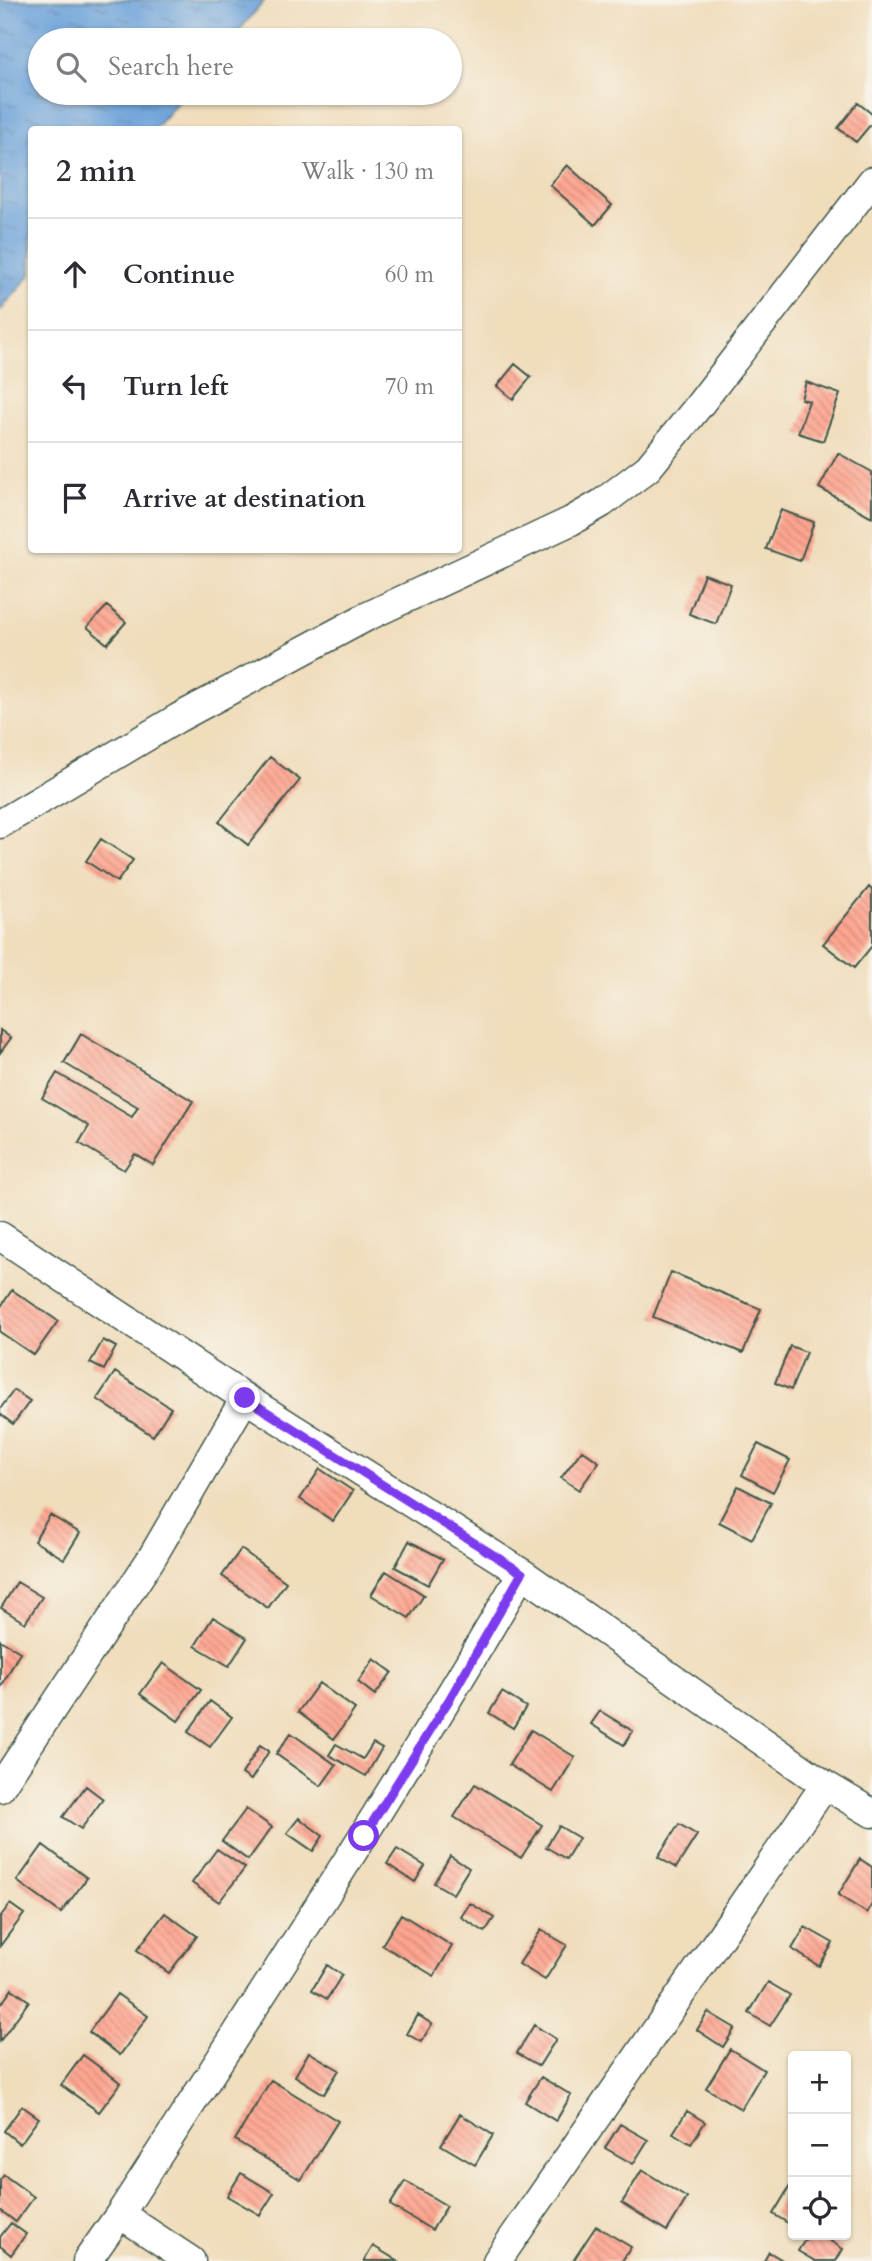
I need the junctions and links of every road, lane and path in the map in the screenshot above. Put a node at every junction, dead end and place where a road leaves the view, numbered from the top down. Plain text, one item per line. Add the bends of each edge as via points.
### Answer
1 (872, 181) edge
2 (0, 824) edge
3 (0, 1236) edge
4 (245, 1398) junction
5 (522, 1573) junction
6 (825, 1785) junction
7 (0, 1788) edge
8 (872, 1813) edge
9 (120, 2214) junction
10 (87, 2261) edge
11 (191, 2261) edge
12 (497, 2261) edge

1 - 2 street via 648,468 602,503 366,617 178,718
3 - 4 street
4 - 5 street
4 - 7 street via 151,1559
5 - 6 street
5 - 9 street via 364,1836
6 - 8 street
6 - 12 street
9 - 10 street
9 - 11 street

